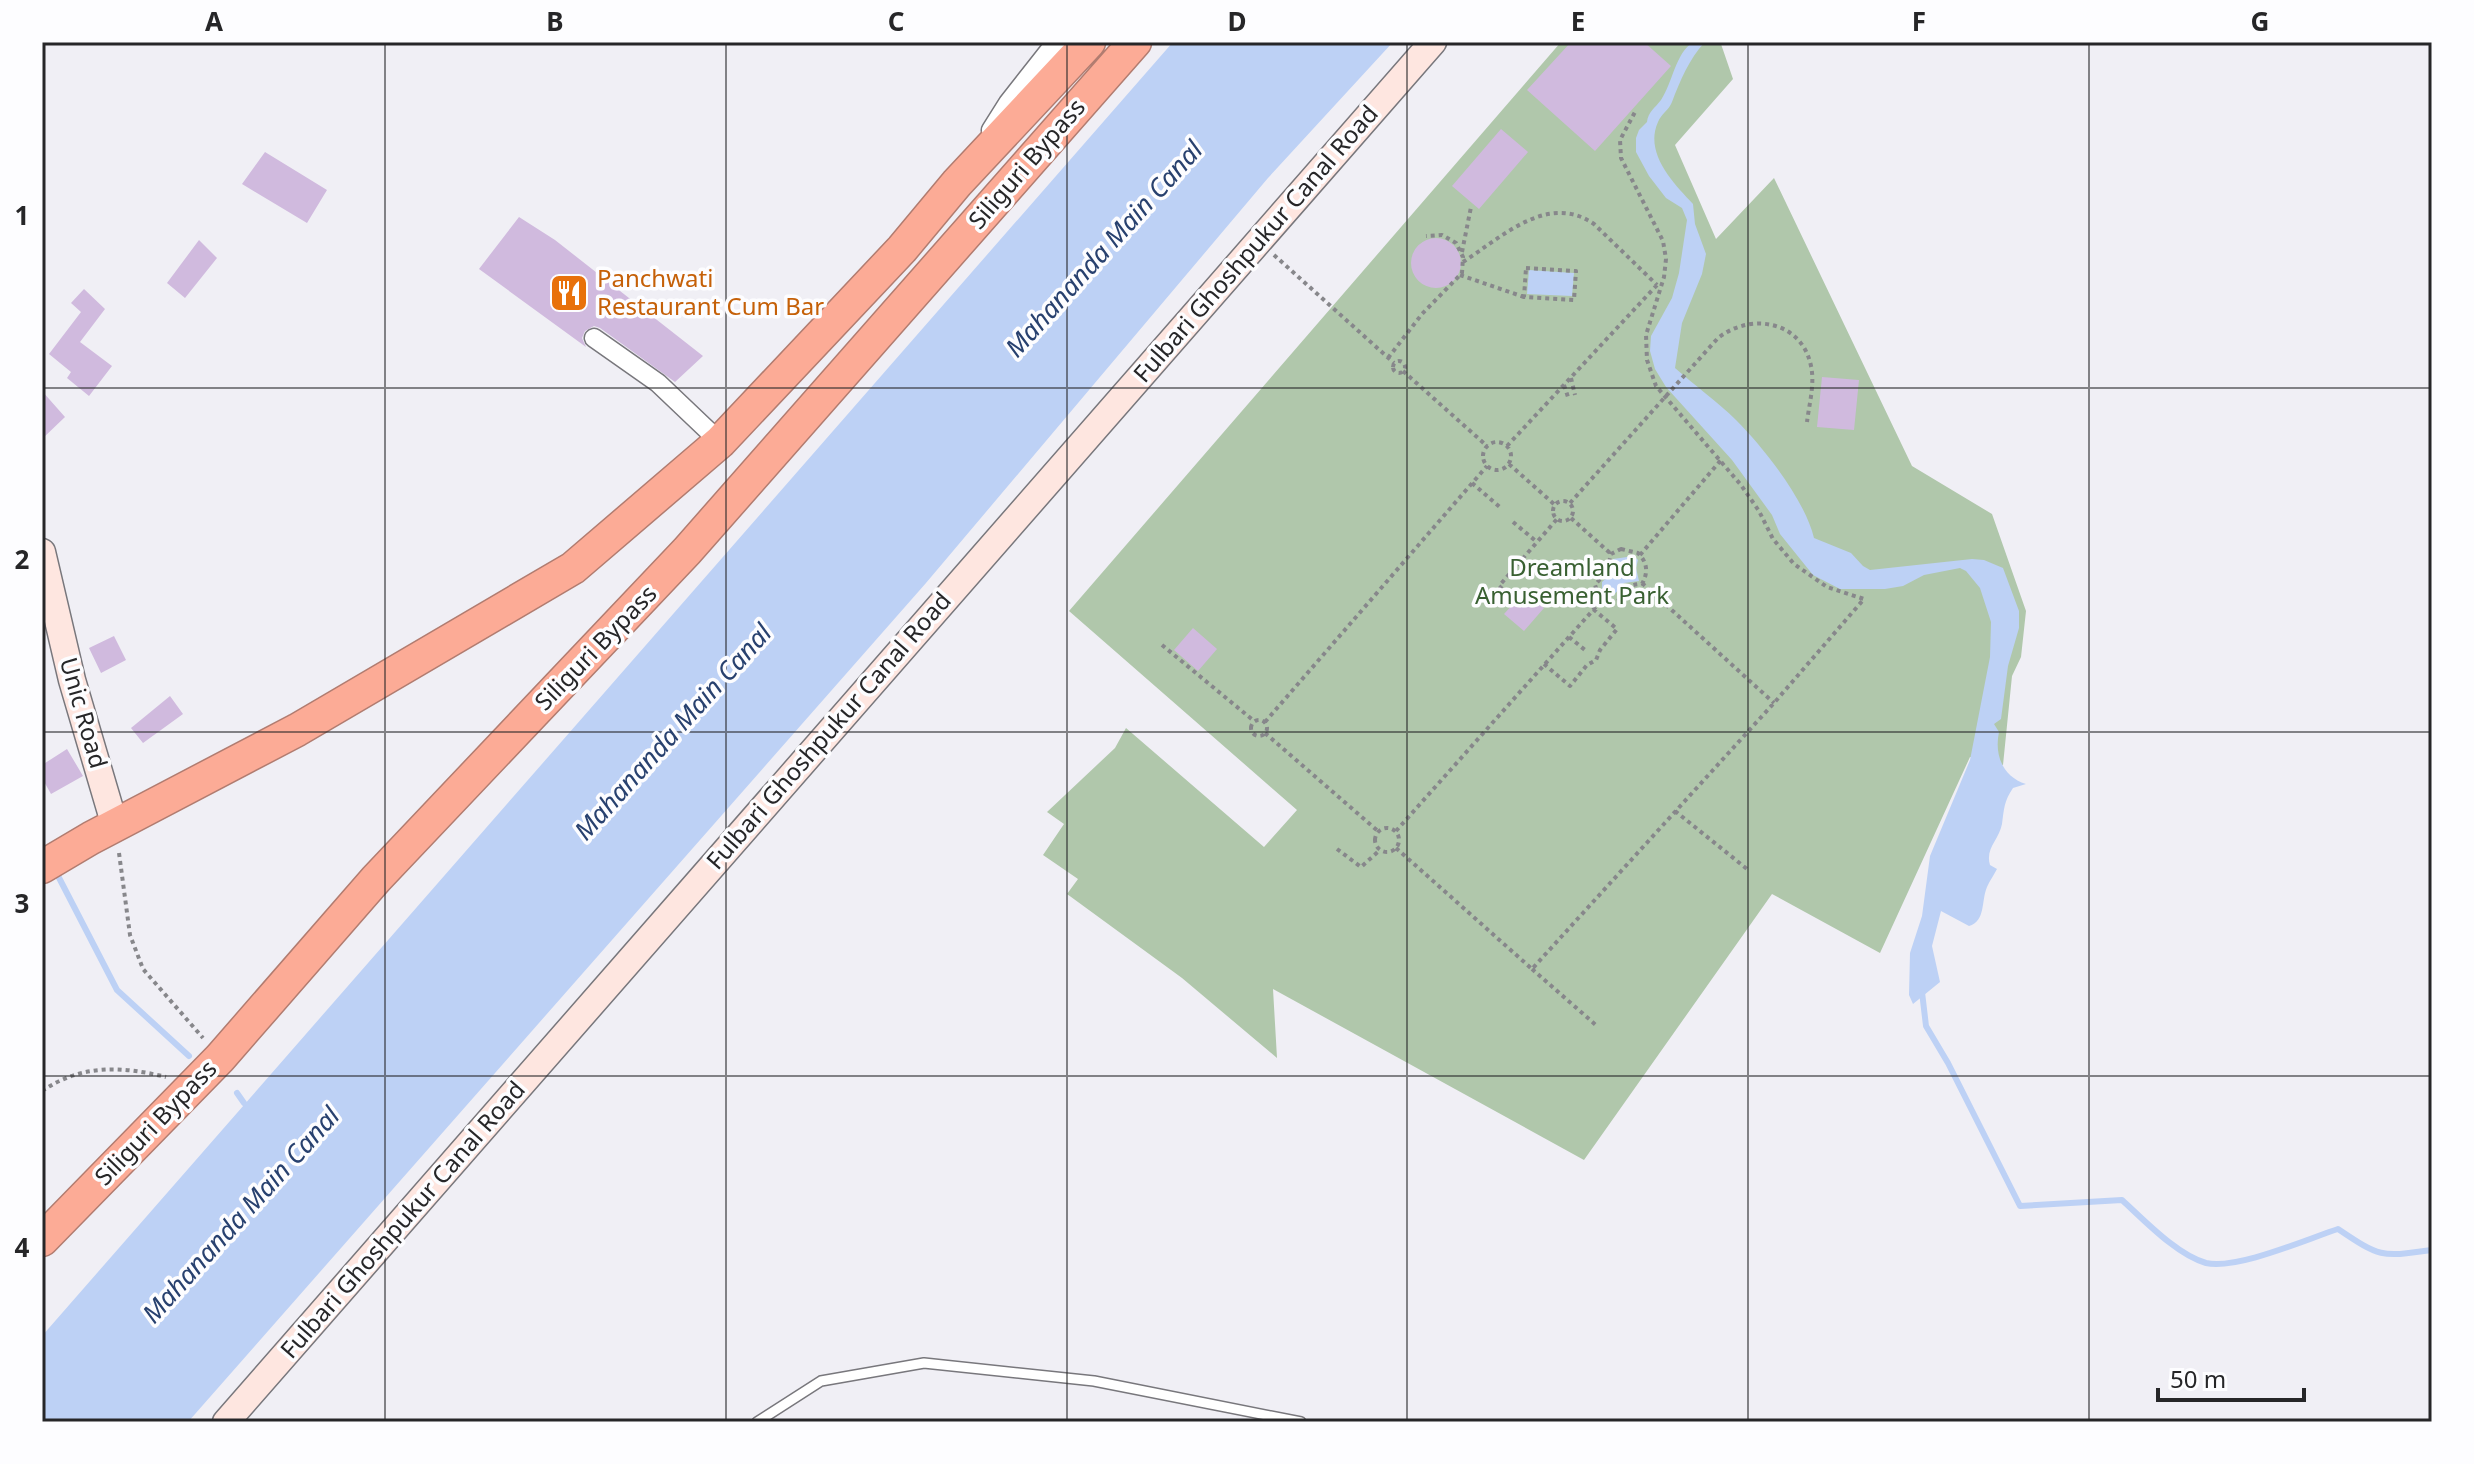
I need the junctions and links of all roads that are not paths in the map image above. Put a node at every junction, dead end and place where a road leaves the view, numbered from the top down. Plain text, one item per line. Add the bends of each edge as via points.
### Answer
1 (1056, 42) edge
2 (1089, 42) edge
3 (1135, 42) edge
4 (1433, 42) edge
5 (957, 183) junction
6 (594, 338) dead end
7 (720, 442) junction
8 (42, 552) edge
9 (103, 832) junction
10 (42, 867) edge
11 (42, 1240) edge
12 (226, 1422) edge
13 (757, 1422) edge
14 (1301, 1422) edge

1 - 5 street via 1008,103
2 - 5 highway
3 - 11 highway, Siliguri Bypass via 687,551 376,879 220,1058
4 - 12 street, Fulbari Ghoshpukur Canal Road
5 - 7 highway
6 - 7 street via 658,383
7 - 9 highway via 573,568 297,730
8 - 9 street, Unic Road
9 - 10 highway
13 - 14 lane via 821,1381 924,1363 1094,1381

